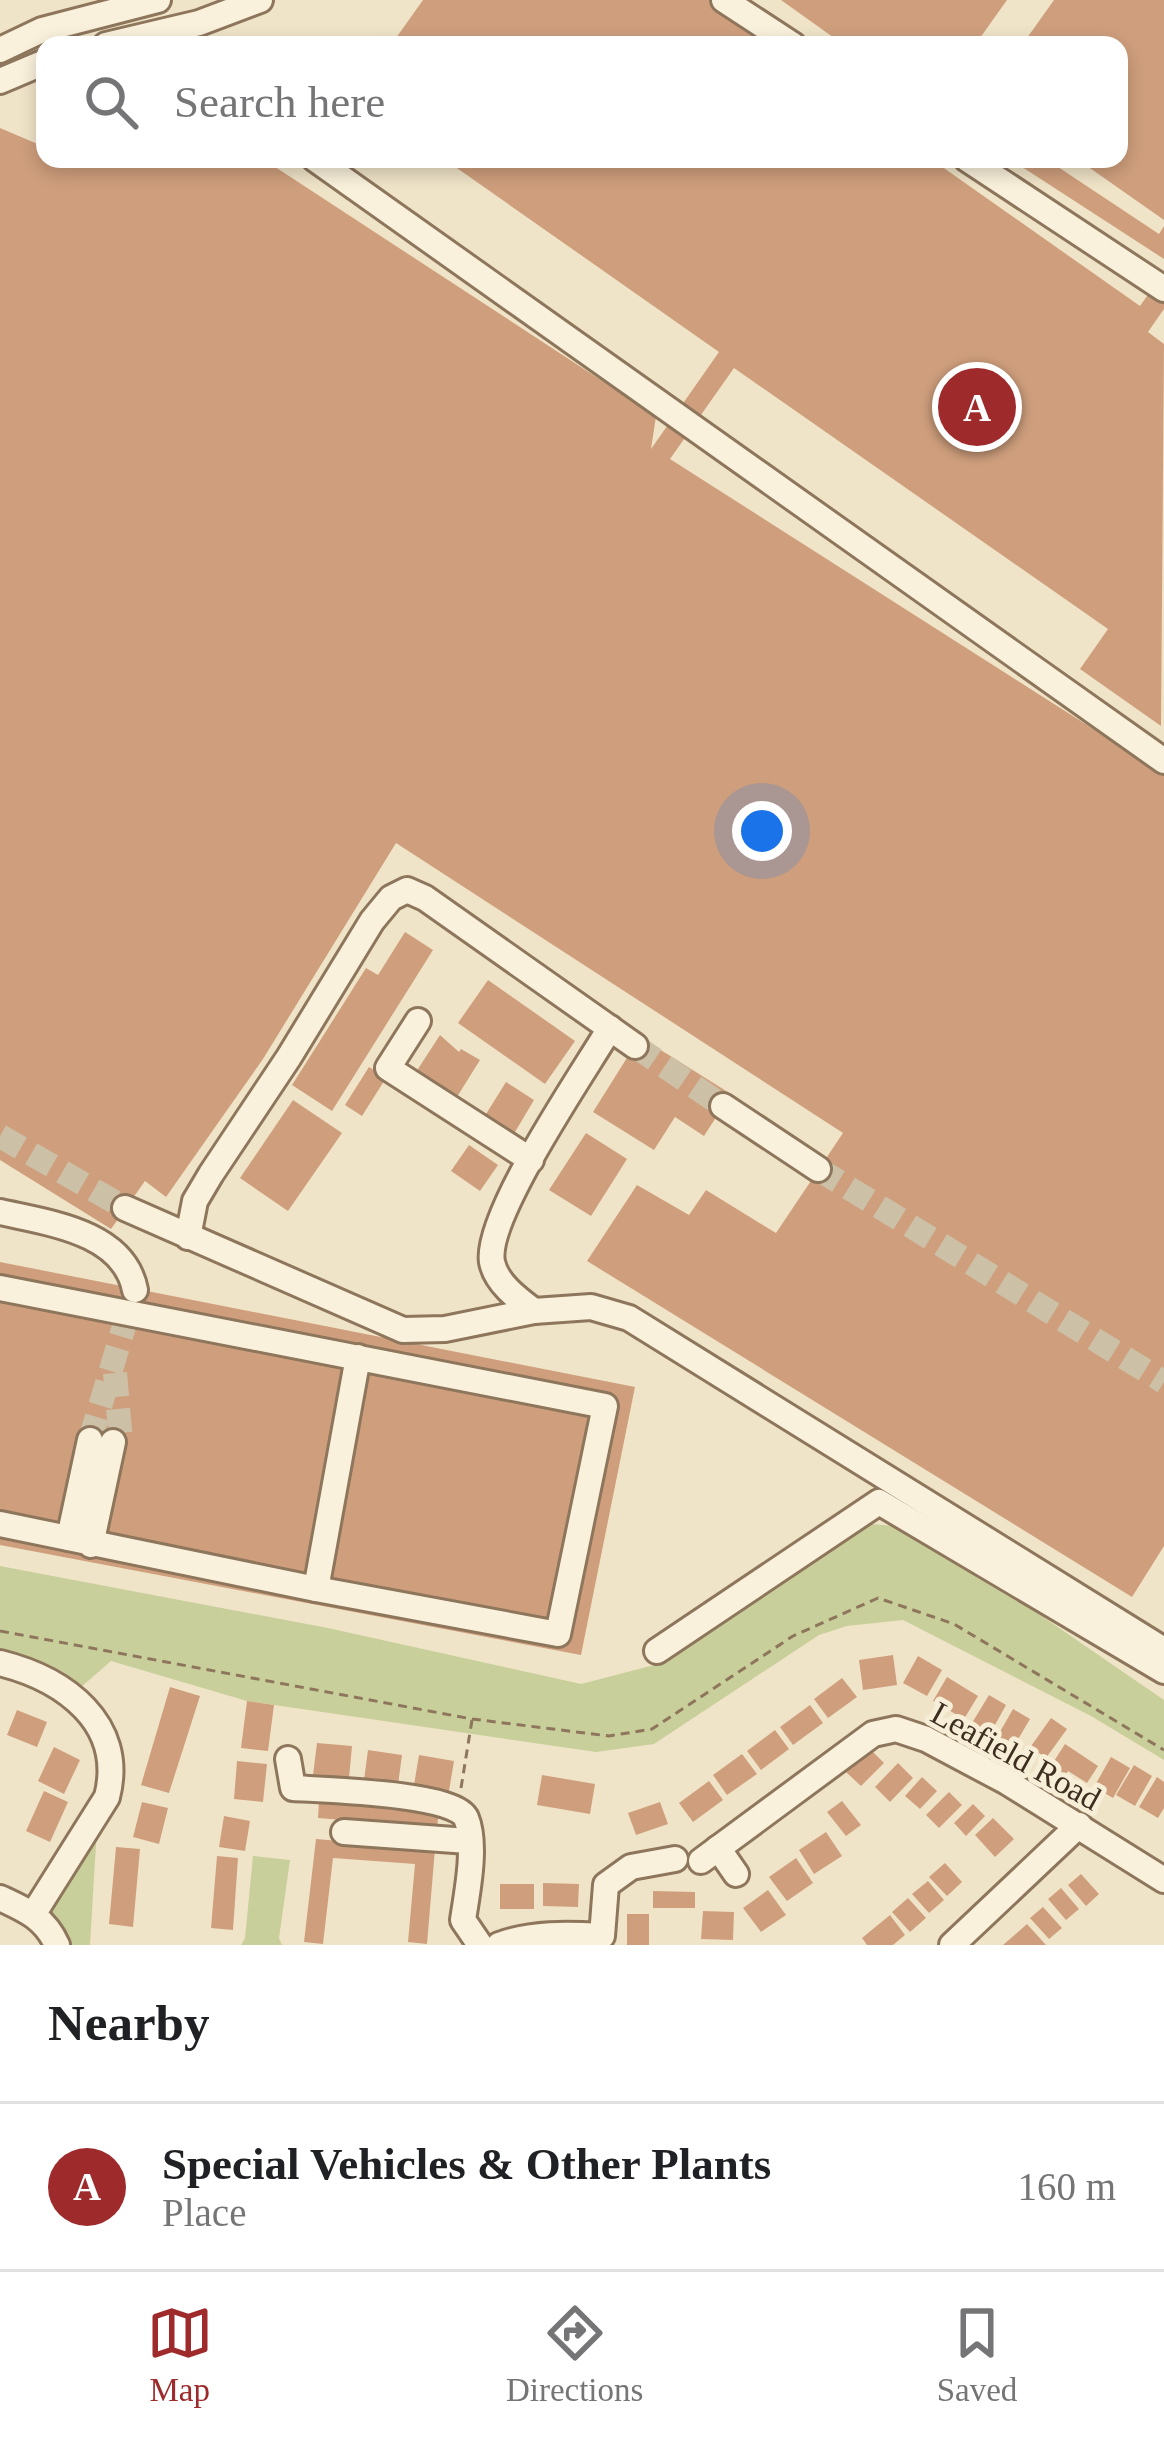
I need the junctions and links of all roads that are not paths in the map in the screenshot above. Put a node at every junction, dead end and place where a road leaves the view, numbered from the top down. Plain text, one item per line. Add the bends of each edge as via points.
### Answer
1 (260, 0) edge
2 (724, 0) edge
3 (143, 2) edge
4 (204, 34) edge
5 (779, 36) edge
6 (0, 50) edge
7 (36, 66) edge
8 (0, 81) edge
9 (328, 168) edge
10 (983, 168) edge
11 (1160, 277) edge
12 (1164, 761) edge
13 (418, 1021) dead end
14 (610, 1028) junction
15 (634, 1046) tunnel mouth
16 (723, 1106) tunnel mouth
17 (531, 1160) junction
18 (818, 1169) tunnel mouth
19 (125, 1208) tunnel mouth
20 (0, 1211) edge
21 (188, 1238) junction
22 (0, 1288) edge
23 (135, 1290) dead end
24 (534, 1311) junction
25 (358, 1357) junction
26 (105, 1441) tunnel mouth
27 (0, 1524) edge
28 (86, 1542) junction
29 (316, 1589) junction
30 (657, 1651) dead end
31 (1163, 1653) edge
32 (0, 1663) edge
33 (288, 1760) dead end
34 (1078, 1826) junction
35 (344, 1832) dead end
36 (468, 1841) junction
37 (675, 1859) dead end
38 (736, 1874) dead end
39 (1164, 1880) edge
40 (0, 1898) edge
41 (34, 1913) junction
42 (602, 1941) edge
43 (57, 1945) edge
44 (480, 1945) edge
45 (499, 1945) edge
46 (952, 1945) edge

1 - 4 street
2 - 5 street
3 - 6 street
7 - 8 street
9 - 12 street
10 - 11 street
13 - 17 street via 388,1068
14 - 15 street
14 - 17 street
14 - 21 street via 407,890 372,921 211,1174
16 - 18 street
17 - 24 street via 495,1238 492,1263
19 - 21 street
20 - 23 street via 77,1230 125,1261
21 - 24 street via 403,1330
22 - 25 street
24 - 31 street via 591,1307 629,1318
25 - 29 street
25 - 29 street via 605,1406 558,1634
26 - 28 street
27 - 28 street
28 - 29 street
30 - 31 street via 879,1502
32 - 41 street via 82,1702 98,1722 109,1760 107,1797
33 - 36 street via 290,1798 407,1797 458,1808
34 - 38 street, Leafield Road via 926,1739 896,1730 873,1734 710,1854
34 - 39 street, Leafield Road
34 - 46 street
35 - 36 street
36 - 44 street via 463,1921
37 - 42 street via 631,1867 606,1885
40 - 41 street
41 - 43 street
42 - 45 street via 569,1934

